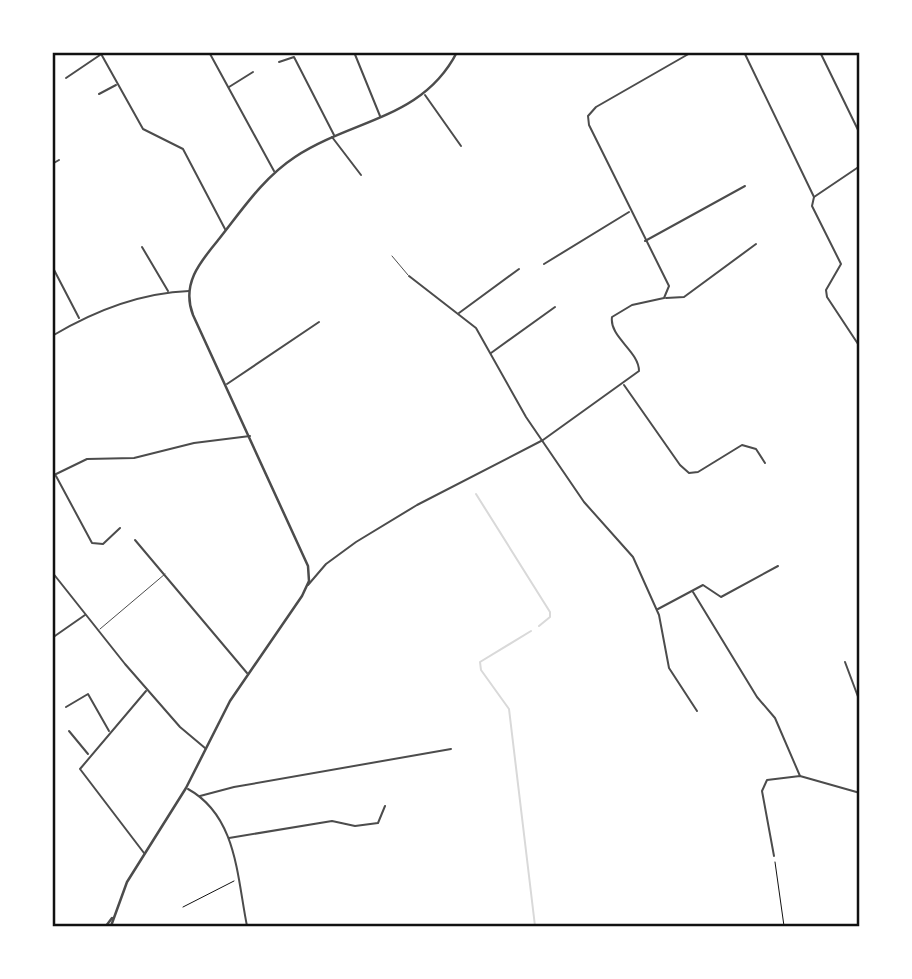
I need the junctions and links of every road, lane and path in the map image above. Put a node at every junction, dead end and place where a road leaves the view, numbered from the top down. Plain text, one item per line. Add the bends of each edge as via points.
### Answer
1 (209, 52) edge
2 (354, 52) edge
3 (457, 52) edge
4 (692, 52) edge
5 (744, 52) edge
6 (820, 52) edge
7 (100, 53) edge
8 (279, 62) dead end
9 (253, 72) dead end
10 (66, 78) dead end
11 (118, 84) junction
12 (228, 87) junction
13 (99, 94) dead end
14 (425, 95) junction
15 (381, 117) junction
16 (859, 134) edge
17 (332, 136) junction
18 (461, 146) dead end
19 (59, 160) dead end
20 (52, 164) edge
21 (859, 166) edge
22 (275, 173) junction
23 (361, 175) dead end
24 (745, 186) dead end
25 (814, 197) junction
26 (630, 211) junction
27 (226, 230) junction
28 (645, 241) junction
29 (756, 244) dead end
30 (142, 247) dead end
31 (392, 256) dead end
32 (544, 264) dead end
33 (52, 266) edge
34 (519, 269) dead end
35 (409, 276) joint
36 (189, 291) junction
37 (169, 293) junction
38 (664, 298) junction
39 (555, 307) dead end
40 (459, 313) junction
41 (80, 320) junction
42 (319, 322) dead end
43 (52, 336) edge
44 (858, 340) edge
45 (859, 347) edge
46 (491, 352) junction
47 (226, 384) junction
48 (624, 384) junction
49 (250, 436) junction
50 (543, 440) junction
51 (765, 463) dead end
52 (54, 475) edge
53 (120, 528) dead end
54 (135, 540) dead end
55 (778, 566) dead end
56 (52, 572) edge
57 (165, 574) junction
58 (308, 586) junction
59 (693, 592) junction
60 (657, 609) junction
61 (85, 615) junction
62 (97, 631) junction
63 (52, 638) edge
64 (845, 662) dead end
65 (249, 675) junction
66 (148, 690) junction
67 (859, 702) edge
68 (66, 707) dead end
69 (697, 711) dead end
70 (69, 731) dead end
71 (110, 732) junction
72 (451, 748) dead end
73 (206, 749) junction
74 (89, 755) junction
75 (800, 776) junction
76 (187, 788) junction
77 (859, 793) edge
78 (200, 796) junction
79 (385, 806) dead end
80 (229, 838) junction
81 (144, 854) junction
82 (774, 856) joint
83 (238, 879) junction
84 (183, 907) dead end
85 (114, 916) junction
86 (106, 926) edge
87 (111, 926) edge
88 (247, 926) edge
89 (783, 926) edge

1 - 12 street
2 - 15 street
3 - 14 street via 441,80
4 - 26 street via 588,116
5 - 25 street
6 - 16 street
7 - 10 street
7 - 11 street
8 - 17 street via 294,57
9 - 12 street
11 - 13 street
11 - 27 street via 143,129 183,149
12 - 22 street
14 - 15 street
14 - 18 street
15 - 17 street
17 - 22 street
17 - 23 street
19 - 20 street
21 - 25 street
22 - 27 street
24 - 28 street
25 - 44 street via 812,206 841,264 826,290 828,301
26 - 28 street
26 - 32 street
27 - 36 street via 197,267
28 - 38 street via 669,286
29 - 38 street via 684,297
30 - 37 street
31 - 35 lane
33 - 41 street
34 - 40 street
35 - 40 street
36 - 37 street
36 - 47 street via 193,315
37 - 41 street via 114,306
38 - 48 street via 632,305 612,317 612,326 640,368
39 - 46 street
40 - 46 street via 476,328
41 - 43 street
42 - 47 street
44 - 45 street
46 - 50 street
47 - 49 street
48 - 50 street
48 - 51 street via 689,473 742,445 756,449
49 - 52 street via 138,457 87,458
49 - 58 street via 308,566
50 - 58 street via 356,542 326,564
50 - 60 street via 584,502 633,557
52 - 53 street via 92,543 103,544
54 - 57 street
55 - 59 street via 722,597 703,585
56 - 61 street
57 - 62 lane
57 - 65 street
58 - 65 street
59 - 60 street
59 - 75 street via 757,697 775,718
60 - 69 street via 670,668
61 - 62 street
61 - 63 street
62 - 66 street
64 - 67 street
65 - 73 street
66 - 71 street
66 - 73 street
68 - 71 street via 88,694
70 - 74 street
71 - 74 street
72 - 78 street
73 - 76 street
74 - 81 street via 80,769
75 - 77 street
75 - 82 street via 771,778 762,785
76 - 78 street
76 - 81 street
78 - 80 street via 215,810
79 - 80 street via 378,822 355,826 318,822
80 - 83 street
81 - 85 street
82 - 89 path
83 - 84 path
83 - 88 street
85 - 86 street
85 - 87 street

